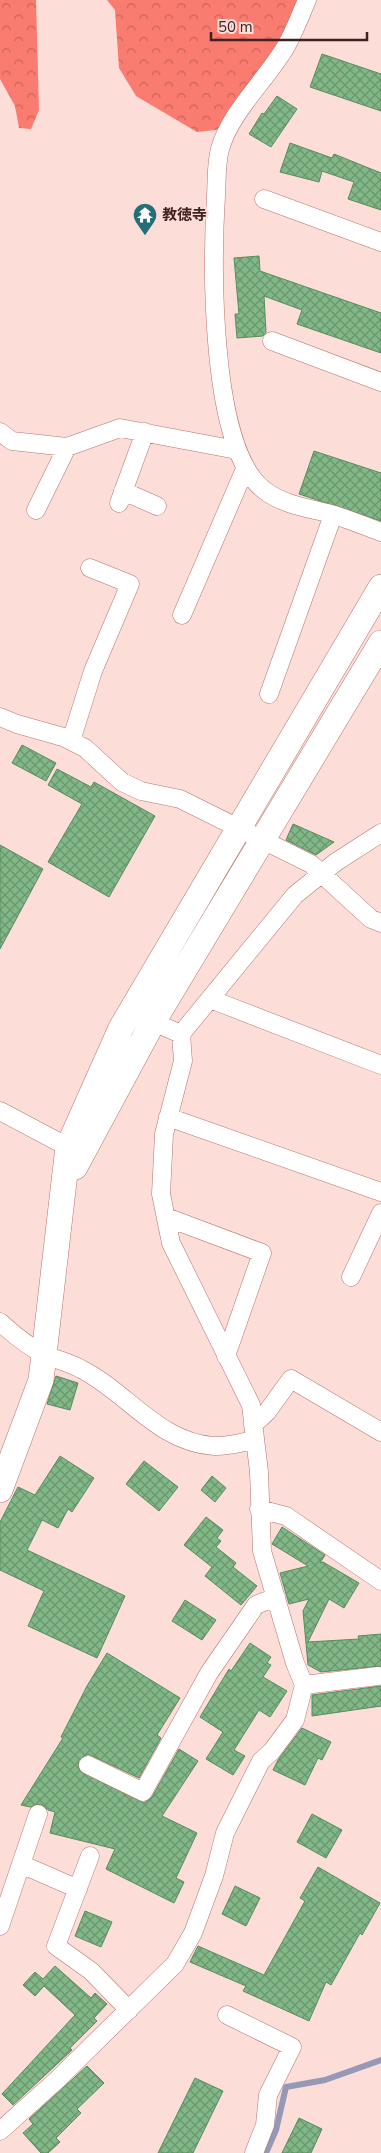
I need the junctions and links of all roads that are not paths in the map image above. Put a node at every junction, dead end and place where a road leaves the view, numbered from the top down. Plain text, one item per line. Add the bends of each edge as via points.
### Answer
1 (307, 0) edge
2 (264, 199) dead end
3 (381, 242) edge
4 (272, 340) dead end
5 (381, 382) edge
6 (0, 432) edge
7 (145, 432) junction
8 (67, 447) junction
9 (237, 450) junction
10 (245, 469) junction
11 (157, 506) dead end
12 (36, 510) dead end
13 (333, 515) junction
14 (381, 532) edge
15 (90, 568) dead end
16 (381, 587) edge
17 (182, 615) dead end
18 (381, 642) edge
19 (269, 694) dead end
20 (0, 717) edge
21 (71, 741) junction
22 (239, 826) junction
23 (381, 833) edge
24 (263, 839) junction
25 (321, 874) junction
26 (381, 923) edge
27 (210, 999) junction
28 (154, 1022) junction
29 (181, 1034) junction
30 (381, 1065) edge
31 (0, 1111) edge
32 (168, 1117) junction
33 (68, 1147) junction
34 (65, 1186) junction
35 (381, 1192) edge
36 (381, 1213) edge
37 (166, 1217) junction
38 (377, 1235) edge
39 (351, 1276) dead end
40 (0, 1322) edge
41 (44, 1354) junction
42 (226, 1356) junction
43 (254, 1432) junction
44 (381, 1432) edge
45 (0, 1490) edge
46 (259, 1509) junction
47 (381, 1581) edge
48 (276, 1596) junction
49 (378, 1676) dead end
50 (304, 1685) junction
51 (88, 1764) dead end
52 (38, 1814) dead end
53 (90, 1856) dead end
54 (23, 1865) junction
55 (78, 1889) junction
56 (0, 1926) edge
57 (129, 2010) junction
58 (226, 2014) dead end
59 (0, 2131) edge
60 (254, 2153) edge

1 - 9 street via 285,47 230,123 219,151 214,266 221,387
2 - 3 street
4 - 5 street
6 - 8 street via 12,441
7 - 8 street via 120,428
7 - 9 street
7 - 11 street via 121,497
8 - 12 street
9 - 10 street
10 - 13 street via 264,490 290,504
10 - 17 street
13 - 14 street
13 - 19 street
15 - 21 street via 130,584 93,671
16 - 22 street
18 - 24 street
20 - 21 street
21 - 22 street via 85,748 122,782 141,791 180,799
22 - 24 street
22 - 33 street via 121,1028
23 - 25 street
24 - 25 street via 310,864
24 - 28 street
25 - 26 street via 372,919
25 - 27 street via 296,895
27 - 29 street
27 - 30 street
28 - 29 street
28 - 34 street
29 - 32 street via 183,1061
31 - 33 street
32 - 35 street
32 - 37 street via 160,1194
33 - 34 street
34 - 41 street
36 - 38 street
37 - 42 street via 171,1243
37 - 42 street via 262,1253
38 - 39 street
40 - 41 street via 16,1337
41 - 43 street via 82,1369 150,1421 192,1442 215,1447
41 - 45 street via 41,1380
42 - 43 street via 251,1405
43 - 44 street via 291,1379
43 - 46 street
46 - 47 street via 286,1516
46 - 48 street via 262,1551
48 - 50 street
48 - 51 street via 256,1605 210,1673 143,1792
49 - 50 street
50 - 57 street via 295,1720 261,1761 225,1833 214,1876 193,1933 175,1964
52 - 54 street
53 - 55 street
54 - 55 street
54 - 56 street
55 - 57 street via 56,1946 91,1971
57 - 59 street
58 - 60 street via 292,2047 268,2095 265,2125

